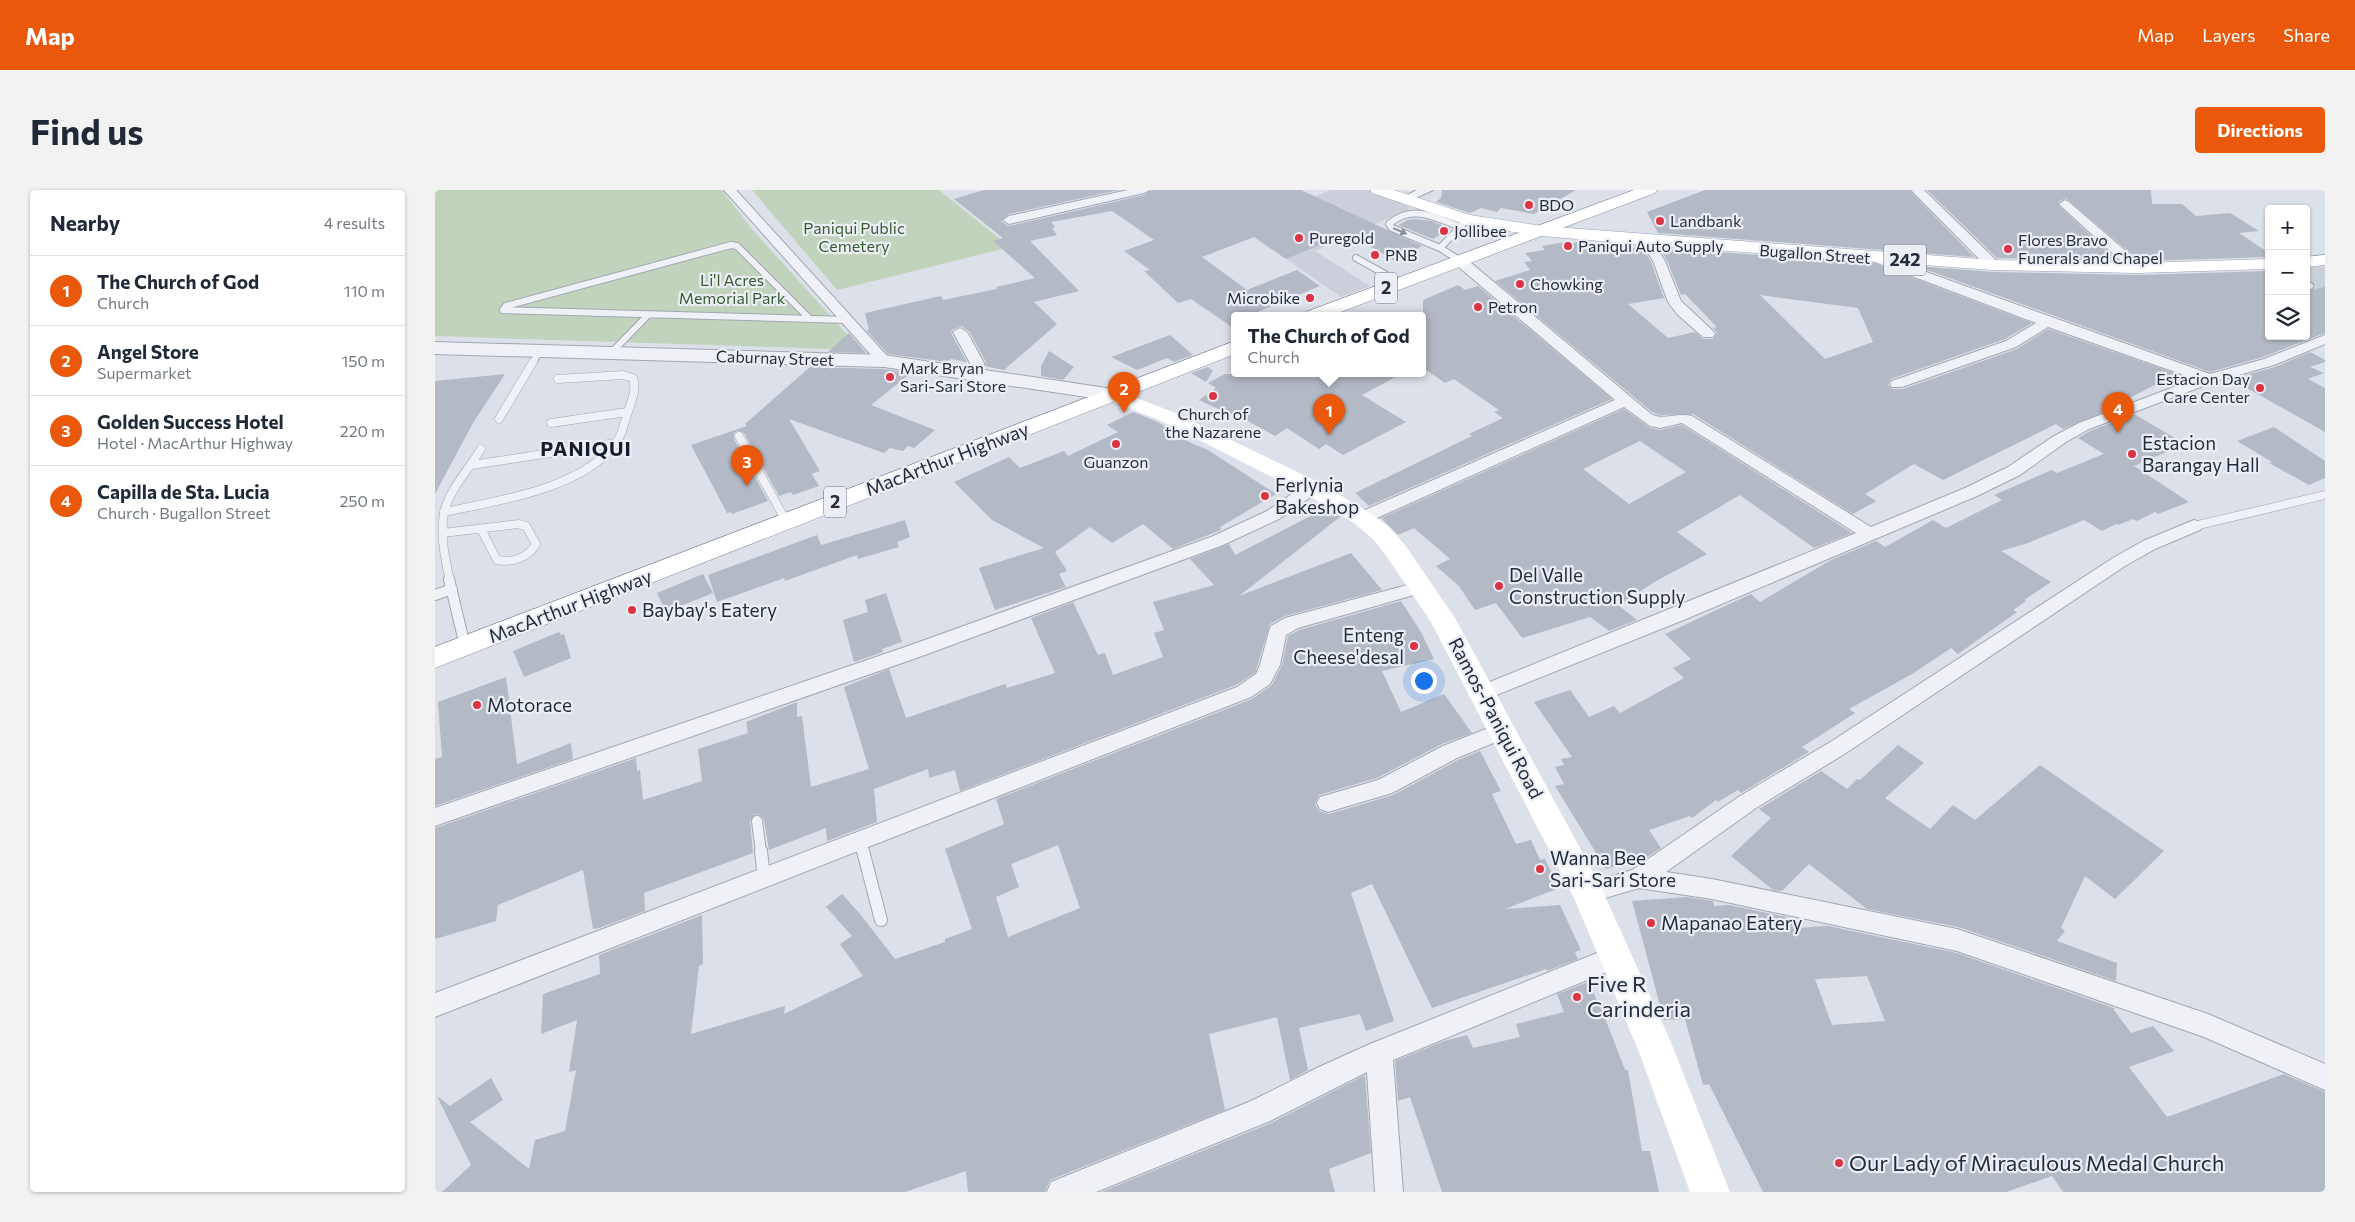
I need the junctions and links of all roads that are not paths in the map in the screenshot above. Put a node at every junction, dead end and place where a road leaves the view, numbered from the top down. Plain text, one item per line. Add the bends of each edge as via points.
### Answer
1 (730, 190) edge
2 (1144, 190) edge
3 (1378, 190) edge
4 (1427, 190) edge
5 (1649, 190) edge
6 (1917, 190) edge
7 (1403, 200) junction
8 (2065, 204) dead end
9 (1009, 220) dead end
10 (1464, 224) junction
11 (1542, 231) junction
12 (1647, 240) junction
13 (1440, 248) junction
14 (1356, 258) dead end
15 (1876, 258) junction
16 (1459, 260) junction
17 (2325, 260) edge
18 (2310, 262) edge
19 (1993, 265) junction
20 (2265, 266) edge
21 (2137, 268) junction
22 (1401, 282) junction
23 (1323, 312) edge
24 (648, 315) junction
25 (811, 319) junction
26 (847, 320) junction
27 (2047, 322) junction
28 (960, 332) dead end
29 (1708, 334) dead end
30 (2325, 339) edge
31 (435, 348) edge
32 (1231, 348) edge
33 (540, 351) junction
34 (611, 353) junction
35 (884, 361) junction
36 (976, 373) junction
37 (557, 379) dead end
38 (2209, 379) junction
39 (1897, 384) dead end
40 (1113, 395) junction
41 (1625, 401) junction
42 (627, 412) junction
43 (499, 419) dead end
44 (551, 423) dead end
45 (739, 436) dead end
46 (617, 443) junction
47 (481, 449) dead end
48 (472, 464) junction
49 (1312, 488) junction
50 (2325, 495) edge
51 (444, 512) junction
52 (1362, 518) junction
53 (786, 521) junction
54 (2193, 526) joint
55 (481, 529) junction
56 (443, 533) junction
57 (1870, 534) junction
58 (1422, 587) junction
59 (452, 589) junction
60 (435, 595) edge
61 (465, 646) junction
62 (435, 658) edge
63 (1482, 693) junction
64 (1501, 731) junction
65 (1328, 803) dead end
66 (435, 816) edge
67 (757, 821) dead end
68 (860, 841) junction
69 (763, 878) junction
70 (1639, 878) junction
71 (1588, 893) junction
72 (881, 920) dead end
73 (1617, 956) junction
74 (435, 1005) edge
75 (1379, 1054) junction
76 (2325, 1077) edge
77 (1061, 1192) edge
78 (1389, 1192) edge
79 (1710, 1192) edge

1 - 26 street
2 - 9 street
3 - 7 main road, 242
4 - 7 street
5 - 11 main road, 2
6 - 19 street
7 - 10 main road, 242
8 - 21 street
10 - 11 main road, 242
10 - 13 lane
10 -> 13 lane via 1415,211 1389,224
11 - 12 main road, Bugallon Street / 242
11 - 16 main road, 2
12 - 15 main road, Bugallon Street / 242
12 - 29 street via 1675,302
13 - 16 lane
14 - 22 lane
15 - 19 main road, Bugallon Street / 242
15 - 27 street
16 - 22 main road, 2
16 - 41 street
17 - 18 main road
19 - 21 main road, Bugallon Street / 242
20 - 21 main road, Bugallon Street / 242
22 - 23 main road, 2
24 - 25 lane
24 - 25 lane via 503,310 506,306 731,245 737,246
24 - 34 lane
25 - 26 lane
26 - 35 street
27 - 38 street
27 - 39 street via 2011,344
28 - 36 street via 977,363
30 - 38 street via 2269,362
31 - 33 street, Caburnay Street
32 - 40 main road, MacArthur Highway / 2
33 - 34 street, Caburnay Street
33 - 43 lane
34 - 35 street, Caburnay Street
35 - 36 street, Caburnay Street
36 - 40 street, Caburnay Street
37 - 42 lane via 623,375 633,378 636,386
38 - 57 street via 2084,426 2014,471
40 - 49 main road, Ramos-Paniqui Road via 1166,416
40 - 53 main road, MacArthur Highway / 2
41 - 52 street
41 - 57 street via 1652,421 1660,423 1680,416 1687,419
42 - 44 lane
42 - 46 lane
45 - 53 lane
46 - 48 lane
46 - 51 lane via 589,466 539,489
47 - 48 lane
48 - 51 lane
49 - 52 main road, Ramos-Paniqui Road
49 - 66 street via 1273,515 1217,541 915,651
50 - 54 lane
51 - 56 lane
52 - 58 main road, Ramos-Paniqui Road via 1381,533
53 - 61 main road, MacArthur Highway / 2
54 - 70 street via 2119,562 1748,802
55 - 55 lane via 518,524 526,526 536,544 528,555 503,562 497,560
55 - 56 lane
56 - 59 lane
57 - 63 street
58 - 63 main road, Ramos-Paniqui Road
58 - 68 street via 1278,631 1271,665 1263,679 1244,692
59 - 60 lane
59 - 61 lane
61 - 62 main road, MacArthur Highway / 2
63 - 64 main road, Ramos-Paniqui Road
64 - 65 street via 1449,752 1384,787
64 - 71 main road, Ramos-Paniqui Road
67 - 69 lane
68 - 69 street
68 - 72 lane
69 - 74 street
70 - 71 street
70 - 76 street via 1712,889 1957,940 2208,1026
71 - 73 main road, Ramos-Paniqui Road
73 - 75 street
73 - 79 main road, Ramos-Paniqui Road
75 - 77 street via 1260,1111
75 - 78 street

